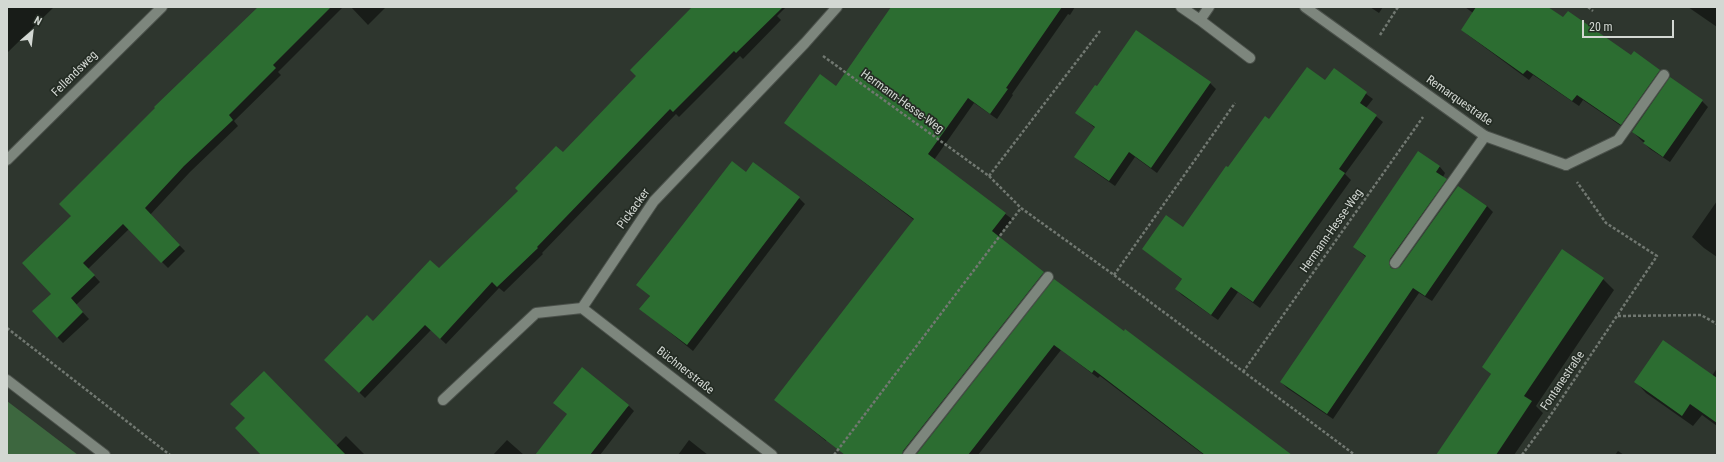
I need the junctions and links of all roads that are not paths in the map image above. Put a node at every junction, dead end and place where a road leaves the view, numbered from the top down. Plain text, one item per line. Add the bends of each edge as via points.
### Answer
1 (162, 7) edge
2 (836, 7) edge
3 (1181, 7) edge
4 (1209, 7) edge
5 (1305, 7) edge
6 (1317, 10) edge
7 (1200, 20) junction
8 (1250, 58) dead end
9 (1664, 74) dead end
10 (1485, 136) junction
11 (7, 160) edge
12 (1395, 263) dead end
13 (1048, 277) dead end
14 (582, 308) junction
15 (7, 380) edge
16 (443, 400) dead end
17 (105, 455) edge
18 (772, 455) edge
19 (908, 455) edge

1 - 11 street, Fellendsweg
2 - 14 street, Pickacker via 805,43 654,201
3 - 7 street
4 - 7 street
5 - 6 street, Remarquestraße
6 - 10 street, Remarquestraße via 1368,52
7 - 8 street
9 - 10 street, Remarquestraße via 1618,140 1566,165
10 - 12 street
13 - 19 street
14 - 16 street via 536,313
14 - 18 street, Büchnerstraße
15 - 17 street

